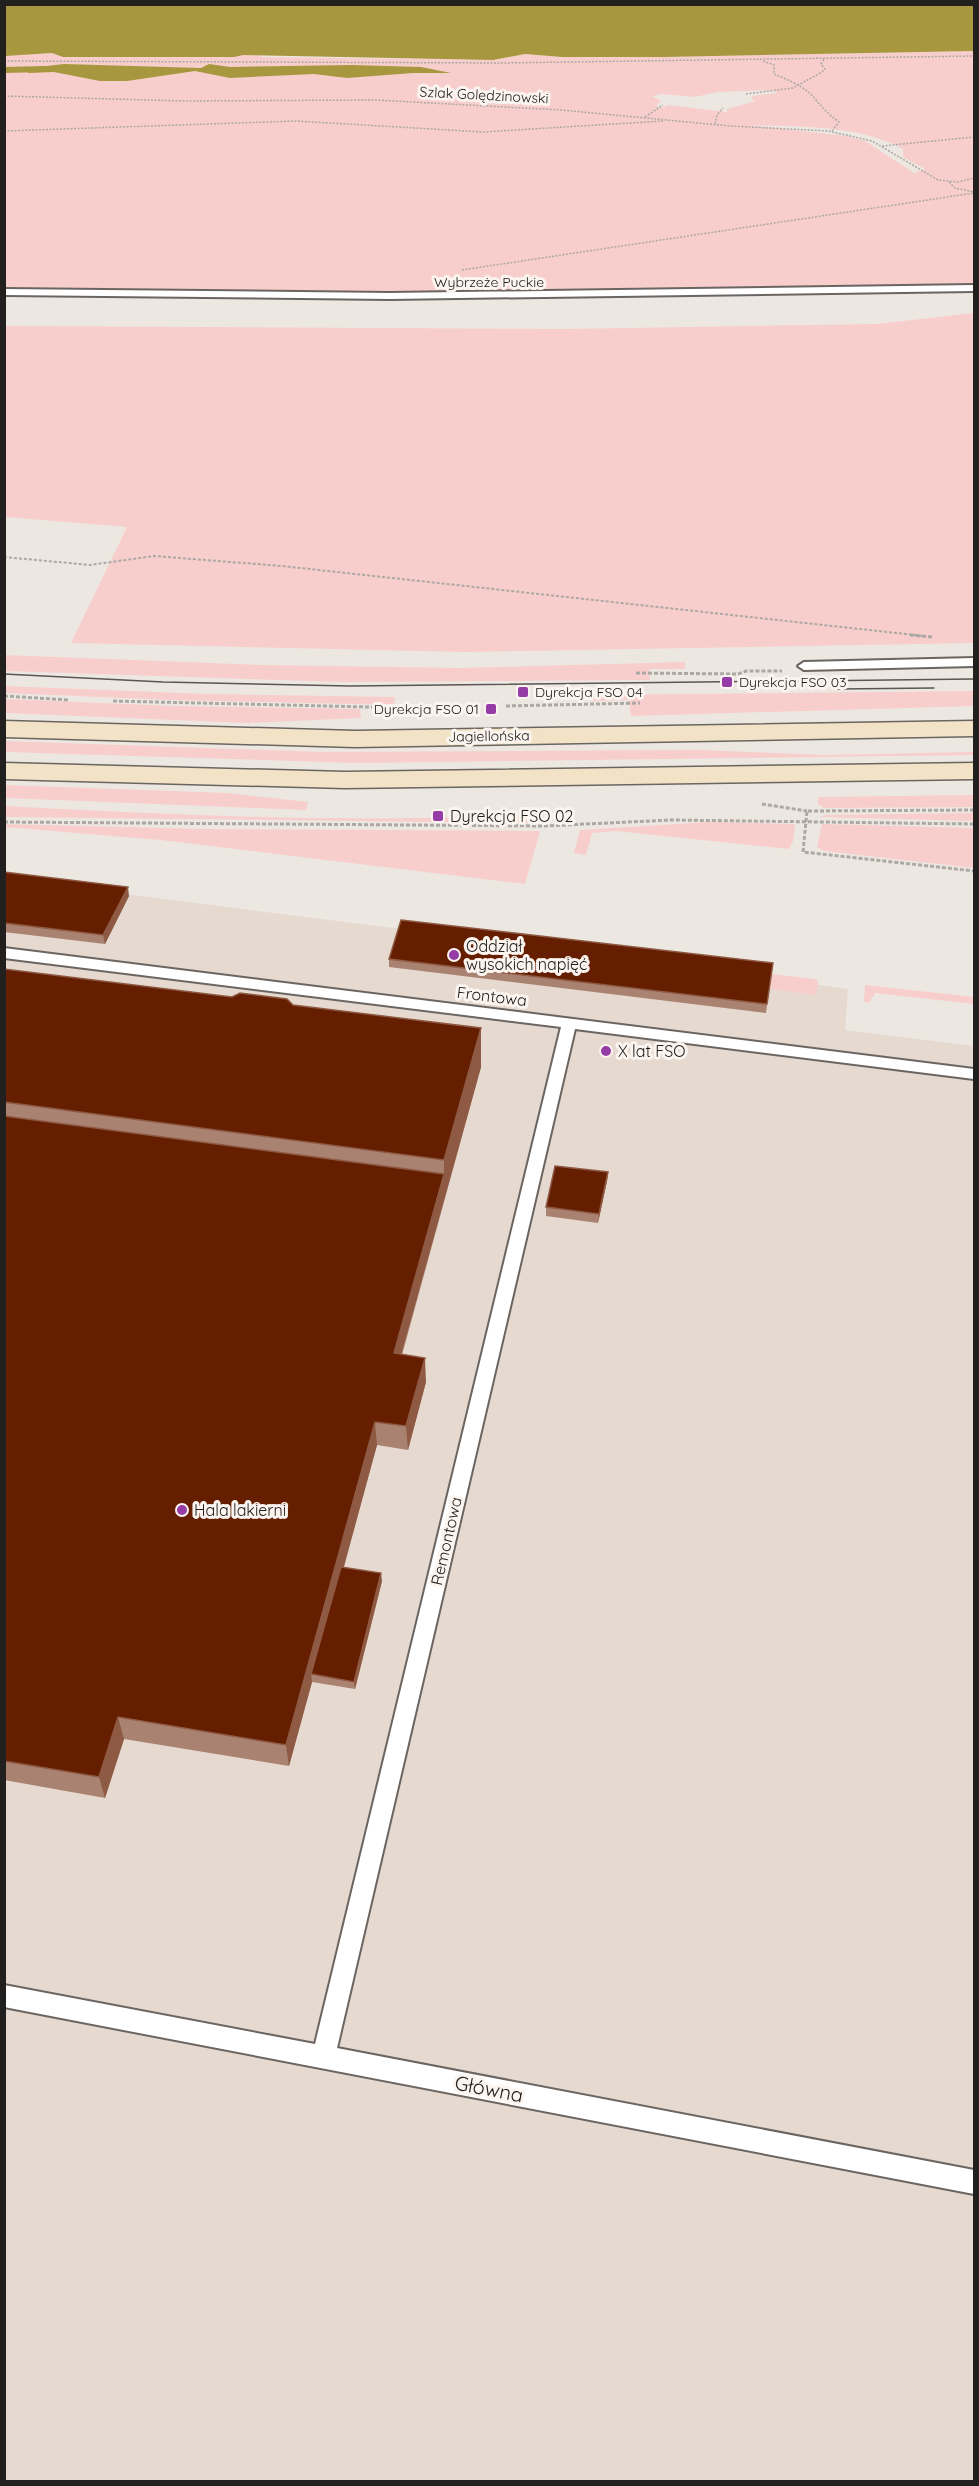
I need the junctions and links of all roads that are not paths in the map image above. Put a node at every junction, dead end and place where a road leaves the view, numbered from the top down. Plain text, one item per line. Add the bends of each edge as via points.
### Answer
1 (975, 288) edge
2 (4, 292) edge
3 (975, 662) edge
4 (804, 666) road end
5 (4, 729) edge
6 (975, 729) edge
7 (4, 771) edge
8 (975, 771) edge
9 (4, 953) edge
10 (569, 1024) junction
11 (975, 1074) edge
12 (4, 1996) edge
13 (323, 2058) junction
14 (975, 2182) edge

1 - 2 lane, Wybrzeże Puckie via 413,296
3 - 4 lane
5 - 6 main road, Jagiellońska via 356,739
7 - 8 main road via 345,780
9 - 10 lane, Frontowa
10 - 11 lane, Frontowa
10 - 13 lane, Remontowa
12 - 13 lane, Główna
13 - 14 lane, Główna

